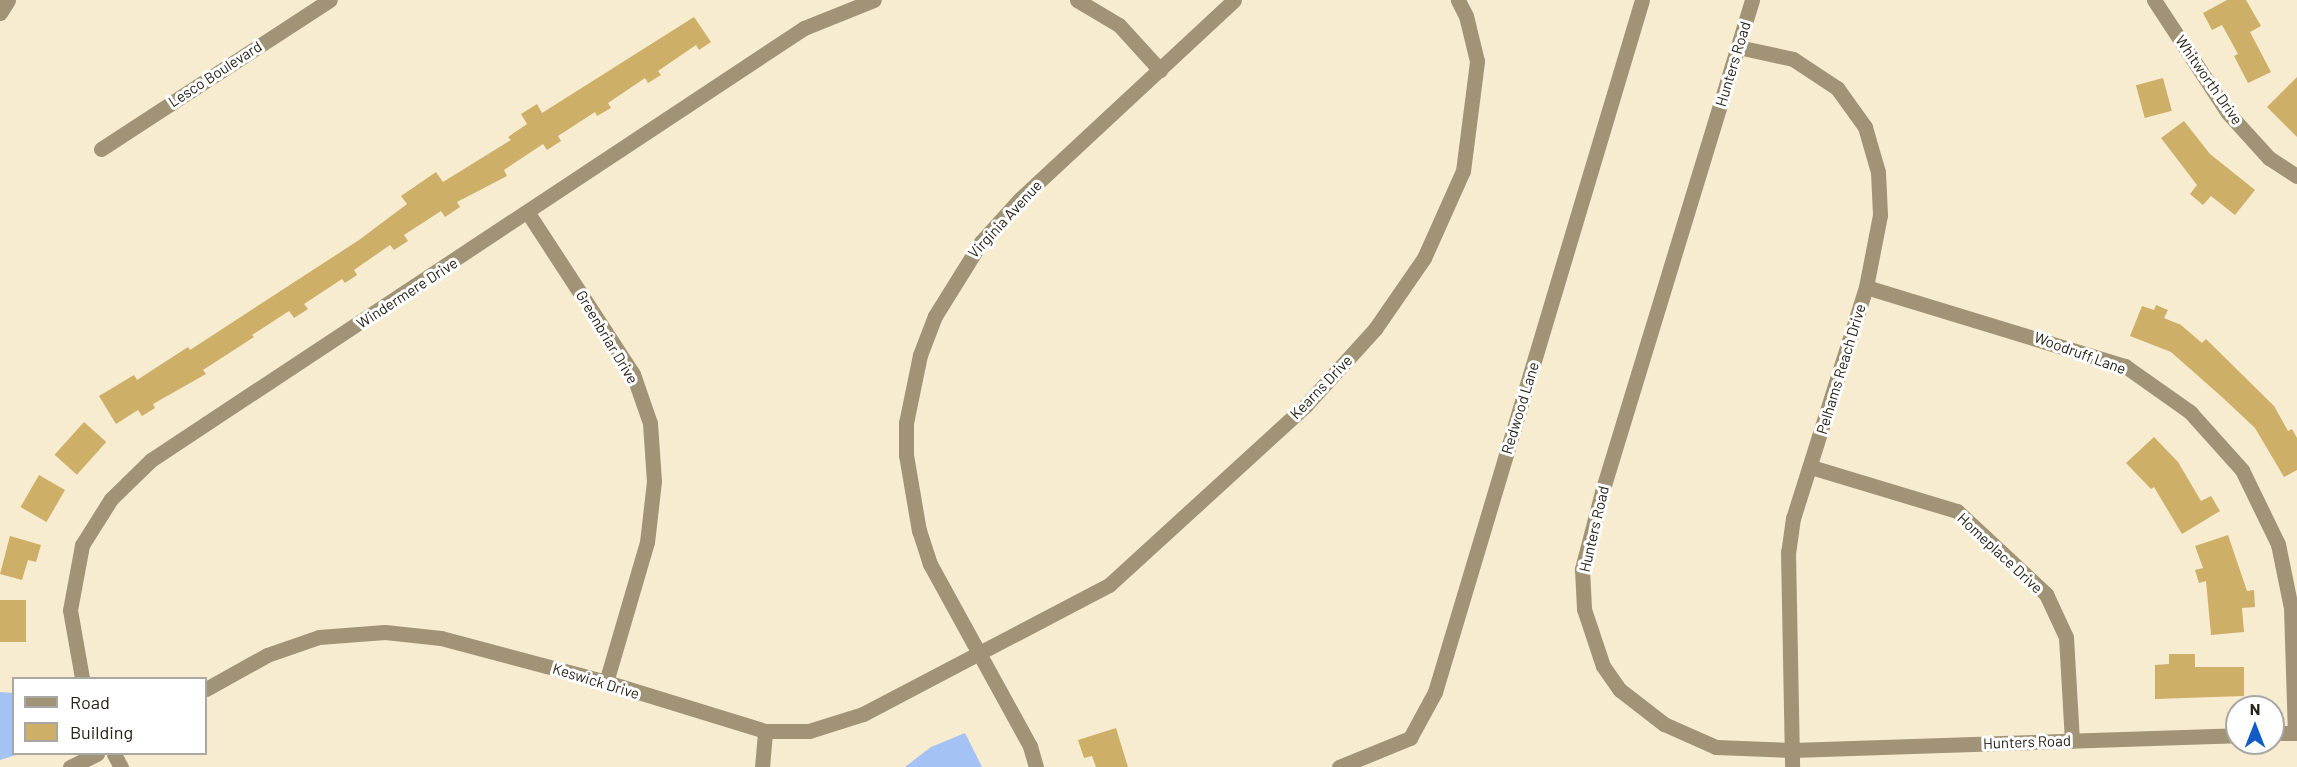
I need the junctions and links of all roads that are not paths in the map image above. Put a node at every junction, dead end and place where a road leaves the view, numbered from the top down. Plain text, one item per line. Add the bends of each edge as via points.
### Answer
1 (8, 0) edge
2 (330, 0) edge
3 (874, 0) edge
4 (1077, 0) edge
5 (1234, 0) edge
6 (1458, 0) edge
7 (1642, 0) edge
8 (1752, 0) edge
9 (2154, 0) edge
10 (0, 13) edge
11 (1738, 47) junction
12 (1160, 70) junction
13 (101, 149) dead end
14 (2297, 176) edge
15 (528, 213) junction
16 (1866, 287) junction
17 (1810, 467) junction
18 (980, 650) junction
19 (82, 677) edge
20 (606, 682) junction
21 (207, 688) edge
22 (765, 731) junction
23 (2296, 733) edge
24 (2225, 735) edge
25 (2072, 741) junction
26 (1792, 750) junction
27 (93, 755) edge
28 (70, 767) edge
29 (762, 767) edge
30 (1036, 767) edge
31 (1339, 767) edge
32 (1792, 767) edge

1 - 10 street
2 - 13 street, Lesco Boulevard
3 - 15 street, Windermere Drive via 804,28
4 - 12 street via 1119,25
5 - 12 street, Virginia Avenue
6 - 18 street, Kearns Drive via 1477,61 1463,171 1424,258 1375,329 1306,405 1109,585
7 - 31 street, Redwood Lane via 1435,692 1410,738
8 - 11 street, Hunters Road
9 - 14 street, Whitworth Drive via 2228,113 2269,158
11 - 16 street, Pelhams Reach Drive via 1793,59 1837,88 1865,127 1878,172 1880,215
11 - 26 street, Hunters Road via 1602,492 1582,569 1584,609 1609,674 1620,690 1664,724 1716,747
12 - 18 street, Virginia Avenue via 1020,199 981,242 963,265 935,316 920,355 906,423 912,498 930,564
15 - 19 street, Windermere Drive via 151,460 111,499 82,546 70,610
15 - 20 street, Greenbriar Drive via 633,374 650,423 654,482 647,542
16 - 17 street, Pelhams Reach Drive
16 - 23 street, Woodruff Lane via 2125,366 2190,412 2242,470 2278,544 2291,608
17 - 25 street, Homeplace Drive via 1957,511 2046,594 2066,637
17 - 26 street, Pelhams Reach Drive via 1793,518 1788,552
18 - 22 street, Keswick Drive via 864,714 809,731
18 - 30 street, Virginia Avenue via 1030,746
20 - 21 street, Keswick Drive via 441,638 385,632 320,637 267,655
20 - 22 street, Keswick Drive
22 - 29 street
24 - 25 street, Hunters Road
25 - 26 street, Hunters Road
26 - 32 street, Pelhams Reach Drive
27 - 28 street

